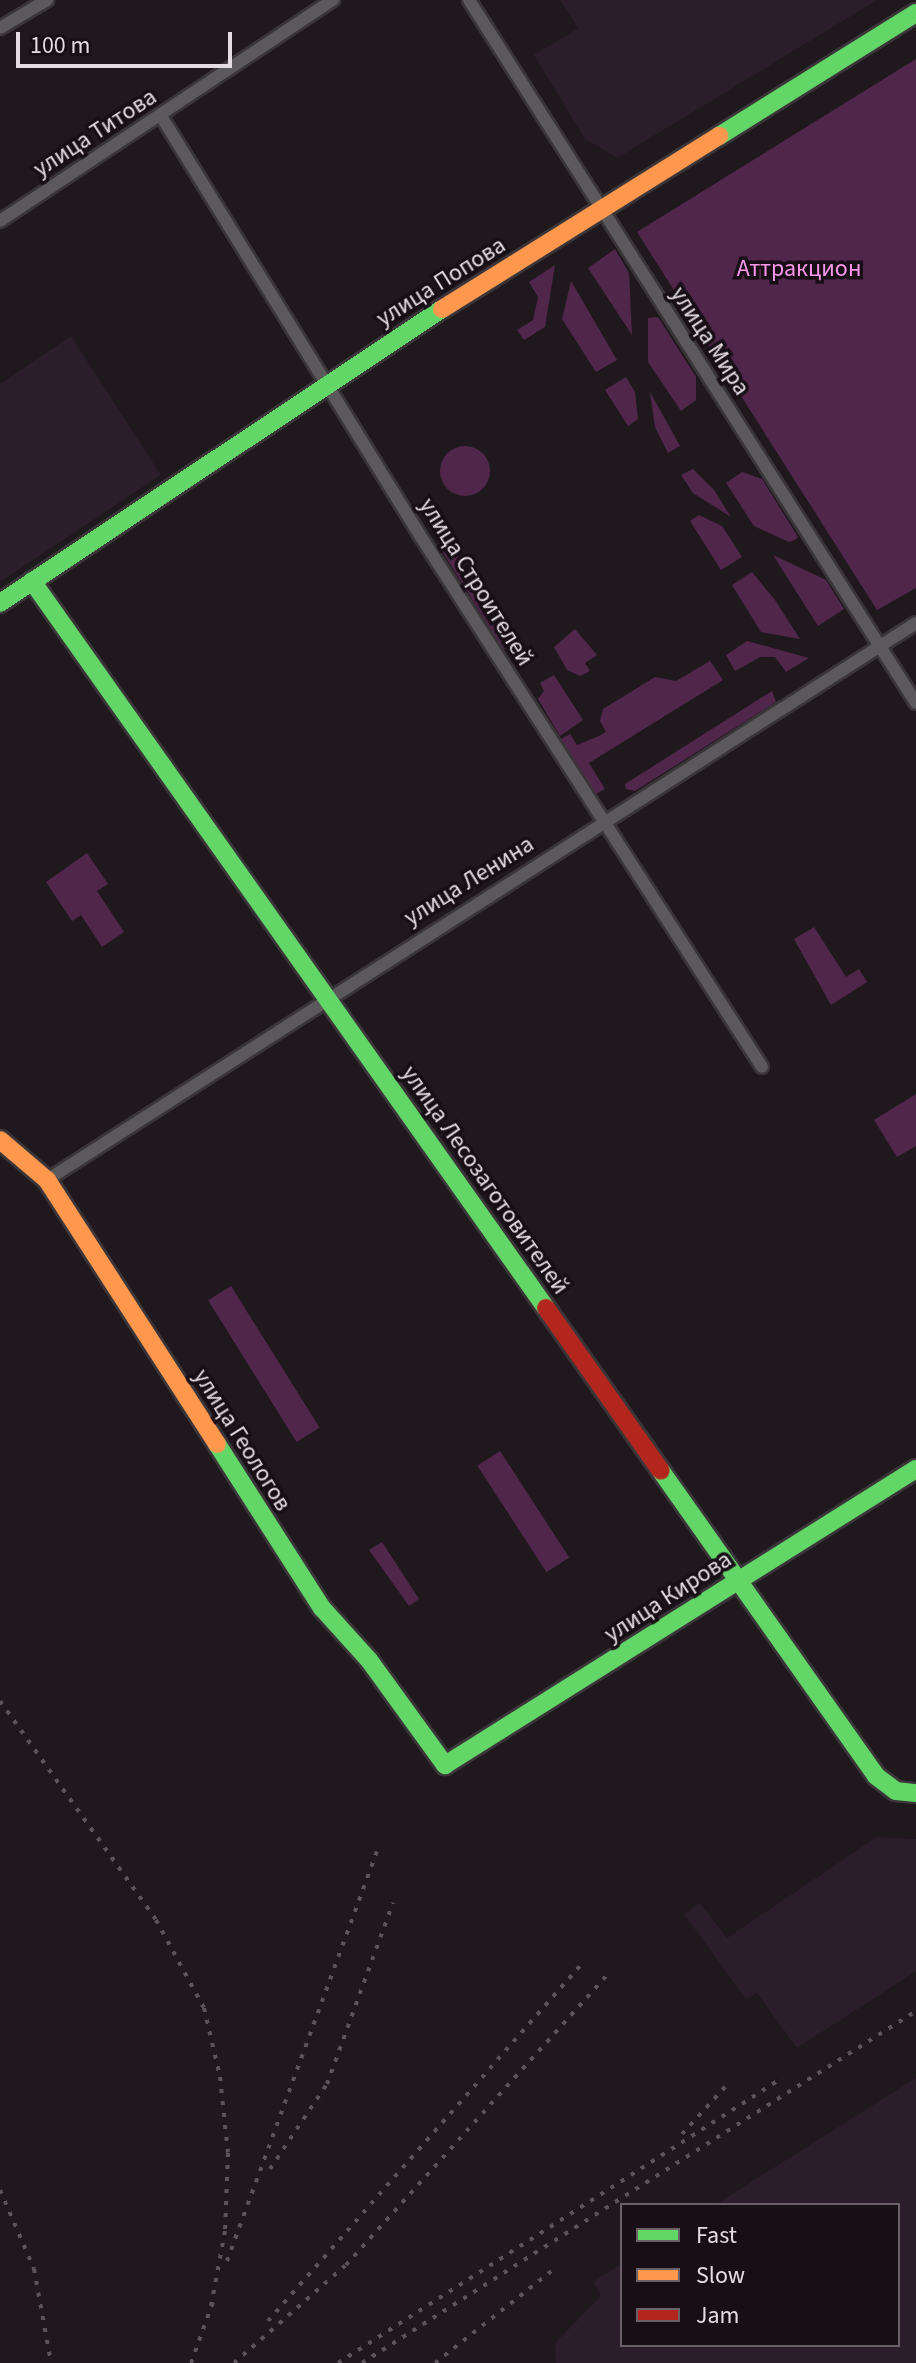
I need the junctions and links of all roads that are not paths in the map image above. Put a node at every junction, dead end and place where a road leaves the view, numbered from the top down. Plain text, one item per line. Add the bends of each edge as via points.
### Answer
1 (47, 0) edge
2 (333, 0) edge
3 (469, 0) edge
4 (916, 13) edge
5 (0, 28) edge
6 (161, 116) junction
7 (601, 209) junction
8 (0, 221) edge
9 (326, 382) junction
10 (32, 581) junction
11 (0, 603) edge
12 (916, 623) edge
13 (880, 647) junction
14 (916, 703) edge
15 (603, 823) junction
16 (327, 998) junction
17 (762, 1067) dead end
18 (0, 1140) edge
19 (47, 1180) junction
20 (916, 1469) edge
21 (737, 1581) junction
22 (445, 1765) joint
23 (913, 1793) edge

1 - 5 street
2 - 6 street, улица Титова
3 - 7 street, улица Мира
4 - 7 street, улица Попова
6 - 8 street, улица Титова
6 - 9 street, улица Строителей
7 - 9 street, улица Попова
7 - 13 street, улица Мира
9 - 10 street, улица Попова
9 - 15 street, улица Строителей
10 - 11 street, улица Попова
10 - 16 street, улица Лесозаготовителей
12 - 13 street, улица Ленина
13 - 14 street, улица Мира
13 - 15 street, улица Ленина
15 - 16 street, улица Ленина
15 - 17 street, улица Строителей
16 - 19 street, улица Ленина
16 - 21 street, улица Лесозаготовителей
18 - 19 street, улица Геологов
19 - 22 street, улица Геологов via 322,1608 369,1660
20 - 21 street, улица Кирова
21 - 22 street, улица Кирова
21 - 23 street, улица Лесозаготовителей via 876,1776

